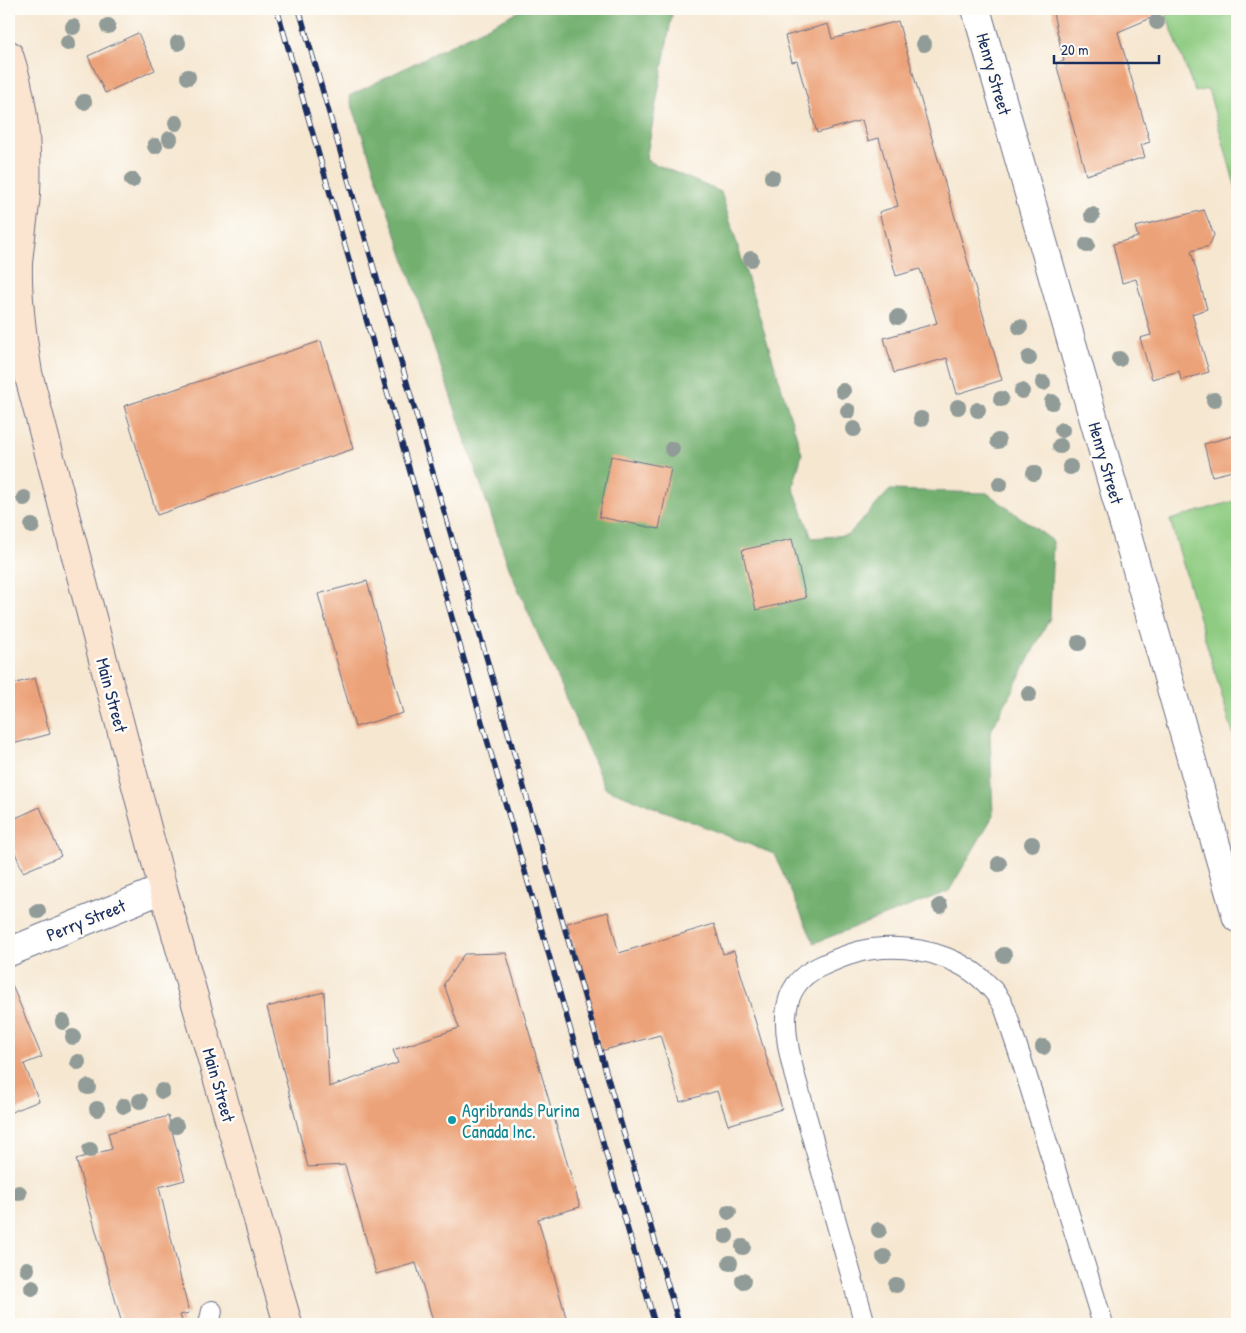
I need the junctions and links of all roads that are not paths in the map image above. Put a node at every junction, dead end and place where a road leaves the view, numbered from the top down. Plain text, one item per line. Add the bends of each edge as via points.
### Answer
1 (976, 9) edge
2 (9, 55) edge
3 (14, 263) edge
4 (163, 889) junction
5 (1237, 918) edge
6 (9, 952) edge
7 (288, 1324) edge
8 (865, 1324) edge
9 (1103, 1324) edge

1 - 5 street, Henry Street
2 - 3 main road, Main Street via 20,97 27,151 26,195
3 - 4 main road, Main Street via 28,372
4 - 6 street, Perry Street
4 - 7 main road, Main Street
8 - 9 lane via 784,1031 788,1004 795,986 816,968 872,949 902,948 937,954 968,968 1002,1004

